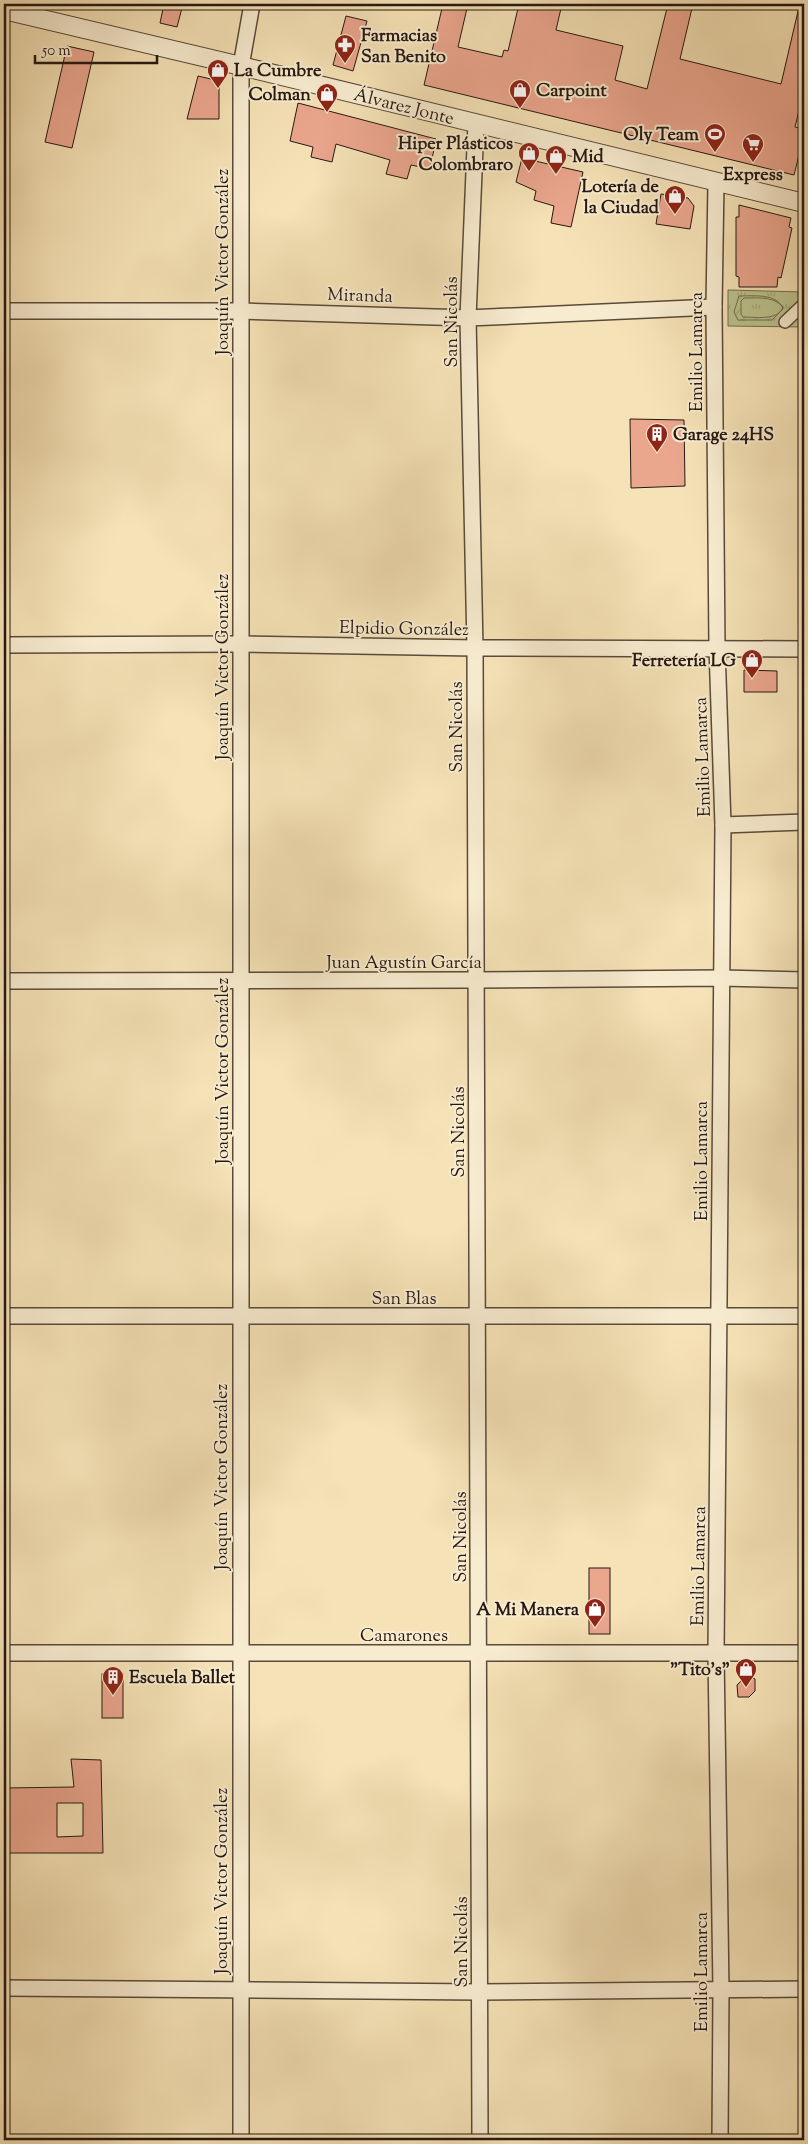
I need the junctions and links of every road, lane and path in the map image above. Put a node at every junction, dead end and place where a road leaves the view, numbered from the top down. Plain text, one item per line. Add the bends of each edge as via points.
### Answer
1 (252, 4) edge
2 (4, 10) edge
3 (241, 66) junction
4 (476, 123) junction
5 (716, 183) junction
6 (804, 203) edge
7 (804, 304) edge
8 (714, 307) junction
9 (240, 310) junction
10 (4, 311) edge
11 (468, 318) junction
12 (785, 322) dead end
13 (241, 644) junction
14 (4, 645) edge
15 (475, 648) junction
16 (717, 648) junction
17 (804, 649) edge
18 (804, 822) edge
19 (723, 825) junction
20 (721, 978) junction
21 (475, 980) junction
22 (804, 980) edge
23 (4, 981) edge
24 (241, 981) junction
25 (720, 1315) junction
26 (4, 1316) edge
27 (478, 1316) junction
28 (804, 1316) edge
29 (239, 1317) junction
30 (4, 1653) edge
31 (240, 1653) junction
32 (804, 1653) edge
33 (716, 1654) junction
34 (479, 1655) junction
35 (4, 1988) edge
36 (239, 1990) junction
37 (721, 1990) junction
38 (804, 1990) edge
39 (480, 1992) junction
40 (241, 2140) edge
41 (480, 2140) edge
42 (720, 2140) edge

1 - 3 street, Joaquín Victor González
2 - 3 street, Álvarez Jonte
3 - 4 street, Álvarez Jonte
3 - 9 street, Joaquín Victor González
4 - 5 street, Álvarez Jonte
4 - 11 street, San Nicolás
5 - 6 street, Álvarez Jonte
5 - 8 street, Emilio Lamarca
7 - 12 street
8 - 11 street, Miranda
8 - 16 street, Emilio Lamarca
9 - 10 street, Miranda
9 - 11 street, Miranda
9 - 13 street, Joaquín Victor González
11 - 15 street, San Nicolás
13 - 14 street, Elpidio González
13 - 15 street, Elpidio González
13 - 24 street, Joaquín Victor González
15 - 16 street, Elpidio González
15 - 21 street, San Nicolás
16 - 17 street, Elpidio González
16 - 19 street, Emilio Lamarca
18 - 19 street
19 - 20 street, Emilio Lamarca
20 - 21 street, Juan Agustín García
20 - 22 street, Juan Agustín García
20 - 25 street, Emilio Lamarca
21 - 24 street, Juan Agustín García
21 - 27 street, San Nicolás
23 - 24 street, Juan Agustín García
24 - 29 street, Joaquín Victor González
25 - 27 street, San Blas
25 - 28 street, San Blas
25 - 33 street, Emilio Lamarca
26 - 29 street, San Blas
27 - 29 street, San Blas
27 - 34 street, San Nicolás
29 - 31 street, Joaquín Victor González
30 - 31 street, Camarones
31 - 34 street, Camarones
31 - 36 street, Joaquín Victor González
32 - 33 street, Camarones
33 - 34 street, Camarones
33 - 37 street, Emilio Lamarca
34 - 39 street, San Nicolás
35 - 36 street
36 - 39 street
36 - 40 street, Joaquín Victor González
37 - 38 street
37 - 39 street
37 - 42 street, Emilio Lamarca
39 - 41 street, San Nicolás

